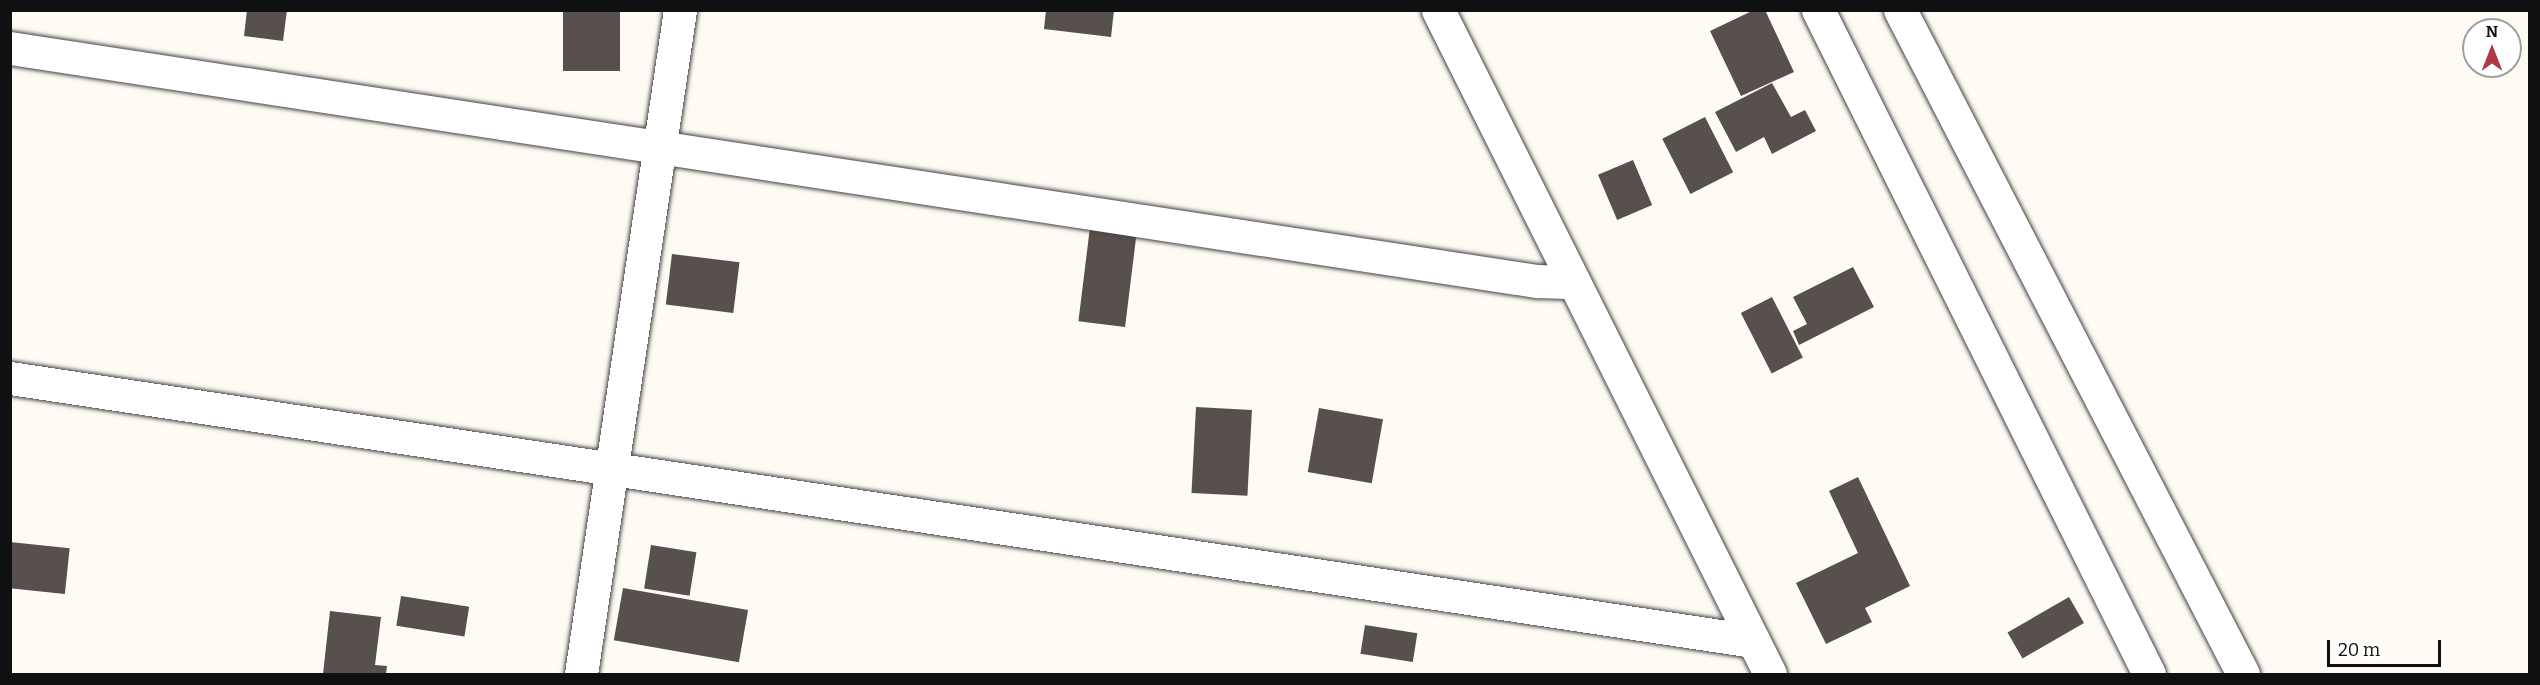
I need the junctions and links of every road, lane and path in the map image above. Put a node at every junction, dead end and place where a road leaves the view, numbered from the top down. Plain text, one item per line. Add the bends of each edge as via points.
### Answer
1 (680, 10) edge
2 (1438, 10) edge
3 (1818, 10) edge
4 (1900, 10) edge
5 (10, 48) edge
6 (659, 147) junction
7 (1574, 282) junction
8 (10, 378) edge
9 (612, 469) junction
10 (1753, 641) junction
11 (581, 675) edge
12 (1770, 675) edge
13 (2149, 675) edge
14 (2243, 675) edge

1 - 6 street
2 - 7 street
3 - 13 street
4 - 14 street
5 - 6 street
6 - 7 street via 1537,281
6 - 9 street
7 - 10 street
8 - 9 street
9 - 10 street
9 - 11 street
10 - 12 street

